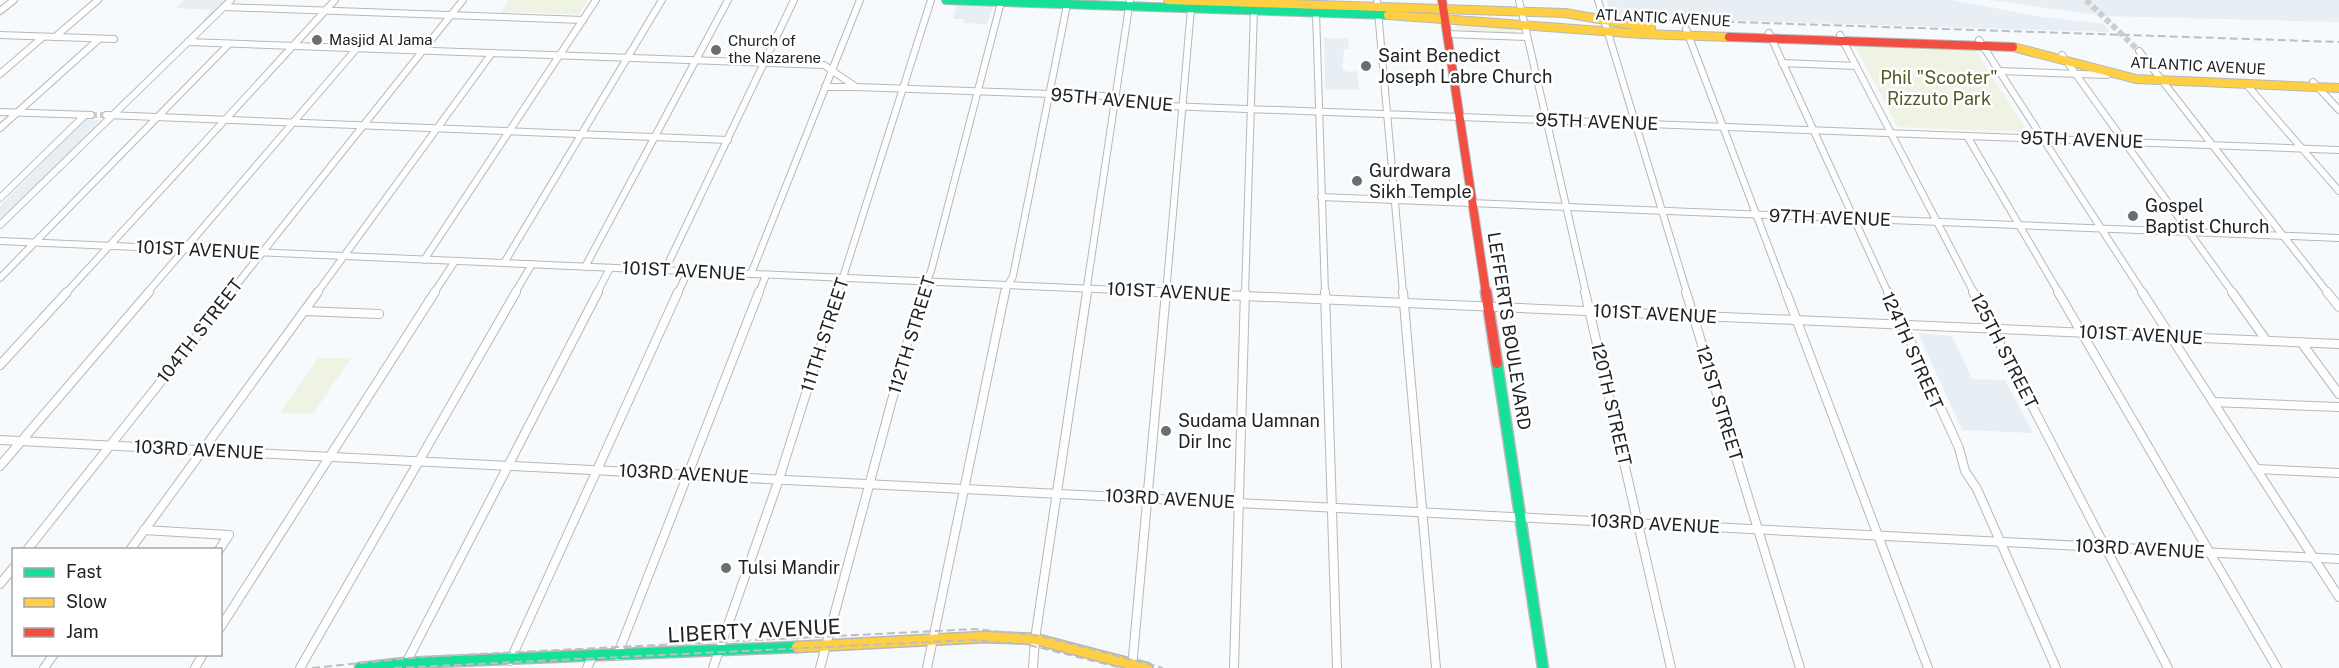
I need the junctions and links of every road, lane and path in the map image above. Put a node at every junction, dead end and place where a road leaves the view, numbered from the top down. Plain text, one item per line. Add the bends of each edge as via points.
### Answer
1 (14, 0) edge
2 (98, 0) edge
3 (231, 0) edge
4 (335, 0) edge
5 (463, 0) edge
6 (596, 0) edge
7 (662, 0) edge
8 (728, 0) edge
9 (794, 0) edge
10 (860, 0) edge
11 (931, 0) edge
12 (946, 0) edge
13 (1168, 0) edge
14 (1519, 0) edge
15 (1598, 0) edge
16 (1001, 2) junction
17 (1130, 3) edge
18 (1194, 3) edge
19 (1067, 4) junction
20 (1254, 5) edge
21 (1315, 6) edge
22 (224, 7) junction
23 (1378, 7) edge
24 (1443, 9) edge
25 (326, 10) junction
26 (0, 11) edge
27 (1522, 12) junction
28 (452, 15) junction
29 (1604, 19) junction
30 (584, 20) junction
31 (1524, 24) junction
32 (1608, 31) junction
33 (1687, 32) junction
34 (1447, 34) junction
35 (0, 35) edge
36 (1770, 35) junction
37 (43, 37) junction
38 (55, 37) junction
39 (1527, 37) junction
40 (1841, 38) junction
41 (99, 39) junction
42 (114, 39) dead end
43 (188, 42) junction
44 (1980, 42) junction
45 (229, 44) junction
46 (293, 46) junction
47 (357, 48) junction
48 (423, 51) junction
49 (2139, 51) tunnel mouth
50 (492, 53) junction
51 (560, 56) junction
52 (627, 58) junction
53 (2064, 58) junction
54 (696, 61) junction
55 (764, 63) junction
56 (1782, 63) junction
57 (1856, 66) junction
58 (832, 69) junction
59 (1999, 71) junction
60 (0, 74) edge
61 (2075, 74) junction
62 (2116, 76) junction
63 (2161, 79) junction
64 (2245, 82) junction
65 (2339, 83) edge
66 (2315, 84) junction
67 (825, 87) junction
68 (856, 87) junction
69 (2339, 88) edge
70 (902, 89) junction
71 (978, 91) junction
72 (1049, 94) junction
73 (1115, 99) junction
74 (1182, 106) junction
75 (1250, 109) junction
76 (2339, 110) edge
77 (1318, 111) junction
78 (0, 112) edge
79 (17, 113) junction
80 (1388, 114) junction
81 (109, 115) junction
82 (157, 117) junction
83 (1460, 117) junction
84 (1546, 120) junction
85 (224, 121) junction
86 (293, 123) junction
87 (1635, 123) junction
88 (363, 126) junction
89 (1723, 127) junction
90 (0, 128) edge
91 (437, 129) junction
92 (1812, 130) junction
93 (509, 131) junction
94 (1891, 133) junction
95 (581, 134) junction
96 (1967, 136) junction
97 (654, 137) junction
98 (2043, 139) junction
99 (728, 140) junction
100 (2124, 142) junction
101 (2212, 145) junction
102 (2302, 149) junction
103 (2339, 150) edge
104 (2339, 191) edge
105 (1321, 197) junction
106 (0, 198) edge
107 (1395, 200) junction
108 (1473, 203) junction
109 (1566, 207) junction
110 (1661, 211) junction
111 (1756, 215) junction
112 (1853, 219) junction
113 (1937, 222) junction
114 (0, 225) edge
115 (2019, 225) junction
116 (2101, 229) junction
117 (2188, 232) junction
118 (2284, 236) junction
119 (2339, 238) edge
120 (0, 241) edge
121 (34, 243) junction
122 (109, 246) junction
123 (185, 249) junction
124 (262, 252) junction
125 (344, 256) junction
126 (424, 260) junction
127 (455, 261) junction
128 (504, 263) junction
129 (532, 264) junction
130 (585, 267) junction
131 (610, 268) junction
132 (665, 270) junction
133 (688, 271) junction
134 (751, 274) junction
135 (766, 275) junction
136 (0, 278) edge
137 (843, 278) junction
138 (926, 282) junction
139 (1008, 285) junction
140 (1086, 289) junction
141 (1165, 292) junction
142 (1244, 296) junction
143 (1324, 299) junction
144 (1404, 303) junction
145 (1489, 306) junction
146 (2339, 307) edge
147 (304, 311) junction
148 (1589, 311) junction
149 (379, 314) dead end
150 (1693, 315) junction
151 (1796, 320) junction
152 (1900, 324) junction
153 (1992, 328) junction
154 (2081, 332) junction
155 (2170, 336) junction
156 (2266, 340) junction
157 (2301, 342) junction
158 (2339, 344) edge
159 (0, 365) edge
160 (2339, 394) edge
161 (2213, 402) junction
162 (2339, 407) edge
163 (0, 440) edge
164 (21, 441) junction
165 (110, 445) junction
166 (202, 451) junction
167 (330, 457) junction
168 (418, 461) junction
169 (0, 465) edge
170 (508, 466) junction
171 (2256, 469) junction
172 (597, 470) junction
173 (2339, 473) edge
174 (688, 474) junction
175 (779, 479) junction
176 (870, 483) junction
177 (962, 488) junction
178 (1056, 493) junction
179 (1147, 498) junction
180 (1238, 502) junction
181 (1330, 507) junction
182 (1423, 512) junction
183 (1520, 517) junction
184 (1637, 523) junction
185 (1758, 529) junction
186 (144, 530) junction
187 (1877, 535) junction
188 (1998, 541) junction
189 (2105, 547) junction
190 (28, 548) edge
191 (131, 548) edge
192 (220, 548) edge
193 (2209, 552) junction
194 (2313, 557) junction
195 (2339, 558) edge
196 (12, 569) edge
197 (0, 584) edge
198 (2339, 597) edge
199 (222, 625) edge
200 (933, 639) junction
201 (1035, 639) junction
202 (827, 644) junction
203 (718, 651) junction
204 (617, 656) junction
205 (591, 657) junction
206 (510, 661) junction
207 (406, 663) junction
208 (478, 665) edge
209 (1132, 666) edge
210 (300, 668) edge
211 (366, 668) edge
212 (587, 668) edge
213 (712, 668) edge
214 (820, 668) edge
215 (927, 668) edge
216 (1033, 668) edge
217 (1147, 668) edge
218 (1234, 668) edge
219 (1337, 668) edge
220 (1436, 668) edge
221 (1543, 668) edge
222 (1671, 668) edge
223 (1800, 668) edge
224 (1928, 668) edge
225 (2056, 668) edge
226 (2168, 668) edge
227 (2277, 668) edge

1 - 26 street
2 - 38 street
3 - 22 street
4 - 25 street
5 - 28 street, 104TH STREET
6 - 30 street
7 - 52 street
8 - 54 street
9 - 55 street
10 - 58 street
11 - 70 street, 111TH STREET
12 - 16 main road, ATLANTIC AVENUE
13 - 18 main road, ATLANTIC AVENUE
14 - 27 street, 120TH STREET
15 - 29 street, 121ST STREET
16 - 19 main road, ATLANTIC AVENUE
16 - 71 street, 112TH STREET
17 - 18 main road, ATLANTIC AVENUE
17 - 19 main road, ATLANTIC AVENUE
17 - 73 street
18 - 20 main road, ATLANTIC AVENUE
18 - 74 street
19 - 72 street
20 - 21 main road, ATLANTIC AVENUE
20 - 75 street
21 - 23 main road, ATLANTIC AVENUE
21 - 77 street
22 - 25 street
22 - 43 street
23 - 24 main road, ATLANTIC AVENUE
23 - 80 street
24 - 27 main road, ATLANTIC AVENUE
24 - 31 main road, ATLANTIC AVENUE
24 - 34 main road, LEFFERTS BOULEVARD
25 - 28 street
25 - 46 street
27 - 29 main road, ATLANTIC AVENUE
27 - 31 street, 120TH STREET
28 - 30 street
28 - 48 street, 104TH STREET
29 - 32 street, 121ST STREET
29 - 33 main road, ATLANTIC AVENUE
30 - 51 street
31 - 32 main road, ATLANTIC AVENUE
31 - 39 street, 120TH STREET
32 - 33 main road, ATLANTIC AVENUE
32 - 87 street, 121ST STREET
33 - 36 main road, ATLANTIC AVENUE
33 - 89 street
34 - 39 street
34 - 83 main road, LEFFERTS BOULEVARD
35 - 37 street
36 - 40 main road, ATLANTIC AVENUE
36 - 56 street, 124TH STREET
37 - 38 street
37 - 60 street
38 - 41 street
39 - 84 street, 120TH STREET
40 - 44 main road, ATLANTIC AVENUE
40 - 57 street, 125TH STREET
41 - 42 street
41 - 79 street
43 - 45 street
43 - 81 street
44 - 53 main road, ATLANTIC AVENUE via 2018,43
44 - 59 street
45 - 46 street
45 - 82 street
46 - 47 street
46 - 85 street
47 - 48 street
47 - 86 street
48 - 50 street
48 - 88 street, 104TH STREET
49 - 63 street
50 - 51 street
50 - 91 street
51 - 52 street
51 - 93 street
52 - 54 street
52 - 95 street
53 - 61 street
53 - 62 main road, ATLANTIC AVENUE
53 - 63 main road, ATLANTIC AVENUE
54 - 55 street
54 - 97 street
55 - 58 street via 824,65
55 - 99 street
56 - 57 street
56 - 92 street, 124TH STREET
57 - 94 street, 125TH STREET
58 - 67 street
58 - 68 street
59 - 61 street
59 - 98 street
61 - 62 street
61 - 100 street
62 - 63 main road, ATLANTIC AVENUE
63 - 64 main road, ATLANTIC AVENUE
63 - 101 street
64 - 66 main road, ATLANTIC AVENUE
64 - 102 street
65 - 66 main road, ATLANTIC AVENUE
66 - 69 main road, ATLANTIC AVENUE
66 - 76 street
67 - 68 street, 95TH AVENUE
67 - 134 street
68 - 70 street, 95TH AVENUE
70 - 71 street, 95TH AVENUE
70 - 137 street, 111TH STREET
71 - 72 street, 95TH AVENUE
71 - 138 street, 112TH STREET
72 - 73 street, 95TH AVENUE
72 - 139 street
73 - 74 street, 95TH AVENUE via 1132,104
73 - 140 street
74 - 75 street, 95TH AVENUE
74 - 141 street
75 - 77 street, 95TH AVENUE
75 - 142 street
77 - 80 street, 95TH AVENUE
77 - 105 street
78 - 79 street
79 - 90 street
79 - 106 street via 88,115
80 - 83 street, 95TH AVENUE
80 - 107 street
81 - 82 street
81 - 114 street
82 - 85 street
82 - 121 street
83 - 84 street, 95TH AVENUE
83 - 108 main road, LEFFERTS BOULEVARD
84 - 87 street, 95TH AVENUE
84 - 109 street, 120TH STREET
85 - 86 street
85 - 122 street
86 - 88 street
86 - 123 street
87 - 89 street, 95TH AVENUE
87 - 110 street, 121ST STREET
88 - 91 street
88 - 124 street, 104TH STREET
89 - 92 street, 95TH AVENUE
89 - 111 street
91 - 93 street
91 - 125 street
92 - 94 street, 95TH AVENUE
92 - 112 street, 124TH STREET
93 - 95 street
93 - 126 street
94 - 96 street, 95TH AVENUE
94 - 113 street, 125TH STREET
95 - 97 street
95 - 128 street
96 - 98 street, 95TH AVENUE
96 - 115 street
97 - 99 street
97 - 130 street
98 - 100 street, 95TH AVENUE
98 - 116 street
99 - 132 street
100 - 101 street, 95TH AVENUE
100 - 117 street
101 - 102 street, 95TH AVENUE
101 - 118 street
102 - 103 street, 95TH AVENUE
102 - 104 street
105 - 107 street, 97TH AVENUE
105 - 143 street
107 - 108 street, 97TH AVENUE
107 - 144 street
108 - 109 street, 97TH AVENUE
108 - 145 main road, LEFFERTS BOULEVARD
109 - 110 street, 97TH AVENUE
109 - 148 street, 120TH STREET
110 - 111 street, 97TH AVENUE
110 - 150 street, 121ST STREET
111 - 112 street, 97TH AVENUE
111 - 151 street
112 - 113 street, 97TH AVENUE
112 - 152 street, 124TH STREET
113 - 115 street, 97TH AVENUE
113 - 153 street, 125TH STREET
115 - 116 street, 97TH AVENUE
115 - 154 street
116 - 117 street, 97TH AVENUE
116 - 155 street
117 - 118 street, 97TH AVENUE
117 - 156 street
118 - 119 street, 97TH AVENUE
118 - 146 street
120 - 121 street, 101ST AVENUE
121 - 122 street, 101ST AVENUE
121 - 136 street
122 - 123 street, 101ST AVENUE
122 - 159 street
123 - 124 street, 101ST AVENUE
123 - 164 street
124 - 125 street, 101ST AVENUE
124 - 165 street, 104TH STREET
125 - 126 street, 101ST AVENUE
125 - 147 street
126 - 127 street, 101ST AVENUE
127 - 128 street, 101ST AVENUE
127 - 167 street
128 - 129 street, 101ST AVENUE
129 - 130 street, 101ST AVENUE
129 - 168 street
130 - 131 street, 101ST AVENUE
131 - 132 street, 101ST AVENUE
131 - 170 street
132 - 133 street, 101ST AVENUE
133 - 134 street, 101ST AVENUE
133 - 172 street
134 - 135 street, 101ST AVENUE
135 - 137 street, 101ST AVENUE
135 - 174 street
137 - 138 street, 101ST AVENUE
137 - 175 street, 111TH STREET
138 - 139 street, 101ST AVENUE
138 - 176 street, 112TH STREET
139 - 140 street, 101ST AVENUE
139 - 177 street
140 - 141 street, 101ST AVENUE
140 - 178 street
141 - 142 street, 101ST AVENUE
141 - 179 street
142 - 143 street, 101ST AVENUE
142 - 180 street
143 - 144 street, 101ST AVENUE
143 - 181 street
144 - 145 street, 101ST AVENUE
144 - 182 street
145 - 148 street, 101ST AVENUE
145 - 183 main road, LEFFERTS BOULEVARD
147 - 149 street
147 - 166 street
148 - 150 street, 101ST AVENUE
148 - 184 street, 120TH STREET
150 - 151 street, 101ST AVENUE
150 - 185 street, 121ST STREET
151 - 152 street, 101ST AVENUE
151 - 187 street
152 - 153 street, 101ST AVENUE
152 - 188 street, 124TH STREET
153 - 154 street, 101ST AVENUE
153 - 189 street, 125TH STREET
154 - 155 street, 101ST AVENUE
154 - 193 street
155 - 156 street, 101ST AVENUE
155 - 161 street
156 - 157 street, 101ST AVENUE
157 - 158 street, 101ST AVENUE
157 - 160 street
161 - 162 street
161 - 171 street
163 - 164 street, 103RD AVENUE
164 - 165 street, 103RD AVENUE
164 - 169 street
165 - 166 street, 103RD AVENUE
165 - 190 street, 104TH STREET
166 - 167 street, 103RD AVENUE
166 - 186 street
167 - 168 street, 103RD AVENUE
167 - 199 street
168 - 170 street, 103RD AVENUE
168 - 210 street
170 - 172 street, 103RD AVENUE
170 - 207 street
171 - 173 street
171 - 194 street
172 - 174 street, 103RD AVENUE
172 - 206 street
174 - 175 street, 103RD AVENUE
174 - 204 street
175 - 176 street, 103RD AVENUE
175 - 203 street, 111TH STREET
176 - 177 street, 103RD AVENUE
176 - 202 street, 112TH STREET
177 - 178 street, 103RD AVENUE
177 - 200 street
178 - 179 street, 103RD AVENUE
178 - 201 street
179 - 180 street, 103RD AVENUE
179 - 209 street
180 - 181 street, 103RD AVENUE
180 - 218 street
181 - 182 street, 103RD AVENUE
181 - 219 street
182 - 183 street, 103RD AVENUE
182 - 220 street
183 - 184 street, 103RD AVENUE
183 - 221 main road, LEFFERTS BOULEVARD
184 - 185 street, 103RD AVENUE
184 - 222 street, 120TH STREET
185 - 187 street, 103RD AVENUE
185 - 223 street, 121ST STREET
186 - 191 street
186 - 192 street via 229,535
187 - 188 street, 103RD AVENUE
187 - 224 street
188 - 189 street, 103RD AVENUE
188 - 225 street, 124TH STREET
189 - 193 street, 103RD AVENUE
189 - 226 street, 125TH STREET
193 - 194 street, 103RD AVENUE
193 - 227 street
194 - 195 street, 103RD AVENUE
194 - 198 street
196 - 197 street
200 - 201 main road, LIBERTY AVENUE
200 - 202 main road, LIBERTY AVENUE
200 - 215 street
201 - 209 main road, LIBERTY AVENUE
201 - 216 street
202 - 203 main road, LIBERTY AVENUE
202 - 214 street, 112TH STREET
203 - 204 main road, LIBERTY AVENUE
203 - 213 street, 111TH STREET
204 - 205 main road, LIBERTY AVENUE
205 - 206 main road, LIBERTY AVENUE
205 - 212 street
206 - 208 main road, LIBERTY AVENUE
207 - 208 main road, LIBERTY AVENUE
207 - 211 main road, LIBERTY AVENUE
209 - 217 main road, LIBERTY AVENUE

